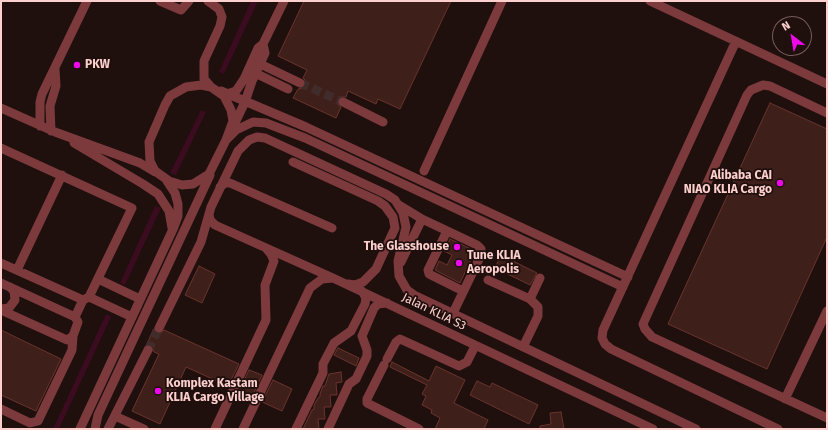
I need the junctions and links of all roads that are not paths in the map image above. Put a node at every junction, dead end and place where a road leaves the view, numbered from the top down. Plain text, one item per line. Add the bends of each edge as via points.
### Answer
1 (95, 1) edge
2 (160, 1) edge
3 (189, 1) edge
4 (208, 1) edge
5 (284, 1) edge
6 (502, 1) edge
7 (650, 1) edge
8 (86, 3) edge
9 (736, 41) junction
10 (256, 62) junction
11 (55, 68) junction
12 (252, 72) junction
13 (300, 83) tunnel mouth
14 (827, 84) edge
15 (213, 88) junction
16 (288, 89) dead end
17 (227, 94) junction
18 (246, 102) junction
19 (343, 102) tunnel mouth
20 (1, 108) edge
21 (827, 113) edge
22 (383, 122) dead end
23 (40, 126) junction
24 (231, 130) junction
25 (53, 131) junction
26 (226, 140) junction
27 (1, 148) edge
28 (292, 162) dead end
29 (212, 168) junction
30 (424, 171) dead end
31 (62, 176) junction
32 (162, 177) junction
33 (220, 187) junction
34 (399, 204) junction
35 (209, 214) junction
36 (422, 218) junction
37 (332, 228) dead end
38 (447, 231) junction
39 (170, 235) junction
40 (263, 246) junction
41 (1, 263) edge
42 (398, 269) junction
43 (17, 270) junction
44 (628, 277) junction
45 (333, 278) junction
46 (540, 278) dead end
47 (98, 280) junction
48 (488, 280) dead end
49 (1, 283) edge
50 (346, 284) junction
51 (10, 287) junction
52 (623, 287) junction
53 (362, 291) junction
54 (463, 291) junction
55 (86, 299) junction
56 (140, 299) junction
57 (530, 299) junction
58 (388, 304) junction
59 (1, 309) edge
60 (827, 311) edge
61 (452, 314) junction
62 (75, 317) junction
63 (132, 317) junction
64 (159, 328) tunnel mouth
65 (72, 336) junction
66 (475, 346) junction
67 (523, 347) junction
68 (148, 350) tunnel mouth
69 (785, 399) junction
70 (1, 409) edge
71 (115, 416) junction
72 (827, 418) edge
73 (33, 426) edge
74 (80, 429) edge
75 (95, 429) edge
76 (108, 429) edge
77 (144, 429) edge
78 (215, 429) edge
79 (243, 429) edge
80 (296, 429) edge
81 (328, 429) edge
82 (419, 429) edge
83 (653, 429) edge
84 (696, 429) edge
85 (778, 429) edge

1 - 8 street
2 - 3 street via 181,10
4 - 15 street via 219,9 222,17 204,61 204,79
5 - 10 street via 263,44 258,48
6 - 30 street
7 - 9 street
8 - 11 street
9 - 14 street
9 - 44 street
10 - 12 street
10 - 13 street
11 - 23 street via 40,98
11 - 25 street via 56,86 50,106
12 - 16 street
12 - 17 street via 236,91
12 - 18 street
15 - 17 street
15 - 24 street via 224,96 231,110
15 - 32 street via 201,85 186,87 170,96 151,135 148,148 150,161
17 - 18 street
18 - 24 street
18 - 44 street via 436,186
19 - 22 street
20 - 23 street
21 - 69 street via 770,86 763,85 751,90 643,324 644,329 652,337
23 - 25 street
24 - 26 street
25 - 32 street via 140,163
25 - 39 street via 158,194 171,217
26 - 29 street
26 - 52 street via 236,130 253,122 266,123 305,138
27 - 31 street
28 - 50 street via 378,201 393,217 395,228 372,274 360,284
29 - 32 street via 204,178 193,184 178,184
29 - 75 street via 98,415
31 - 43 street
31 - 47 street via 132,208
32 - 39 street via 172,188 178,204 178,216
33 - 34 street via 241,147 249,140 261,137 386,194
33 - 35 street
33 - 37 street via 230,183
34 - 36 street
34 - 42 street via 406,227
35 - 40 street, Jalan KLIA S3 via 215,225
35 - 64 street via 201,242
36 - 38 street
36 - 42 street
38 - 54 street via 481,249 481,255
38 - 54 street via 428,270 429,274
39 - 56 street
40 - 45 street, Jalan KLIA S3
40 - 78 street via 274,260 265,286 266,320
41 - 43 street
42 - 61 street, Jalan KLIA S3 via 407,290
43 - 55 street
44 - 52 street
45 - 50 street, Jalan KLIA S3
45 - 79 street via 322,279 310,288
46 - 57 street
47 - 55 street
47 - 56 street
48 - 57 street
49 - 51 street
50 - 53 street, Jalan KLIA S3
51 - 59 street via 14,291 15,300 9,308
51 - 62 street
52 - 85 street via 603,330 603,341 608,347
53 - 58 street, Jalan KLIA S3
53 - 80 street via 366,298 365,304 351,331 334,342 323,364 323,373
54 - 61 street
55 - 62 street
55 - 63 street
56 - 63 street
57 - 67 street via 538,307 538,316
58 - 66 street, Jalan KLIA S3
58 - 81 street via 378,304 374,308 362,336 367,356 356,379 349,384
59 - 65 street via 64,339
60 - 69 street
61 - 67 street, Jalan KLIA S3
62 - 65 street via 78,322
63 - 74 street
65 - 73 street via 72,350 41,417
66 - 82 street via 467,362 460,366 400,339 396,342 367,398 367,403
66 - 83 street, Jalan KLIA S3
67 - 84 street, Jalan KLIA S3
68 - 71 street
69 - 72 street
70 - 73 street
71 - 76 street
71 - 77 street

